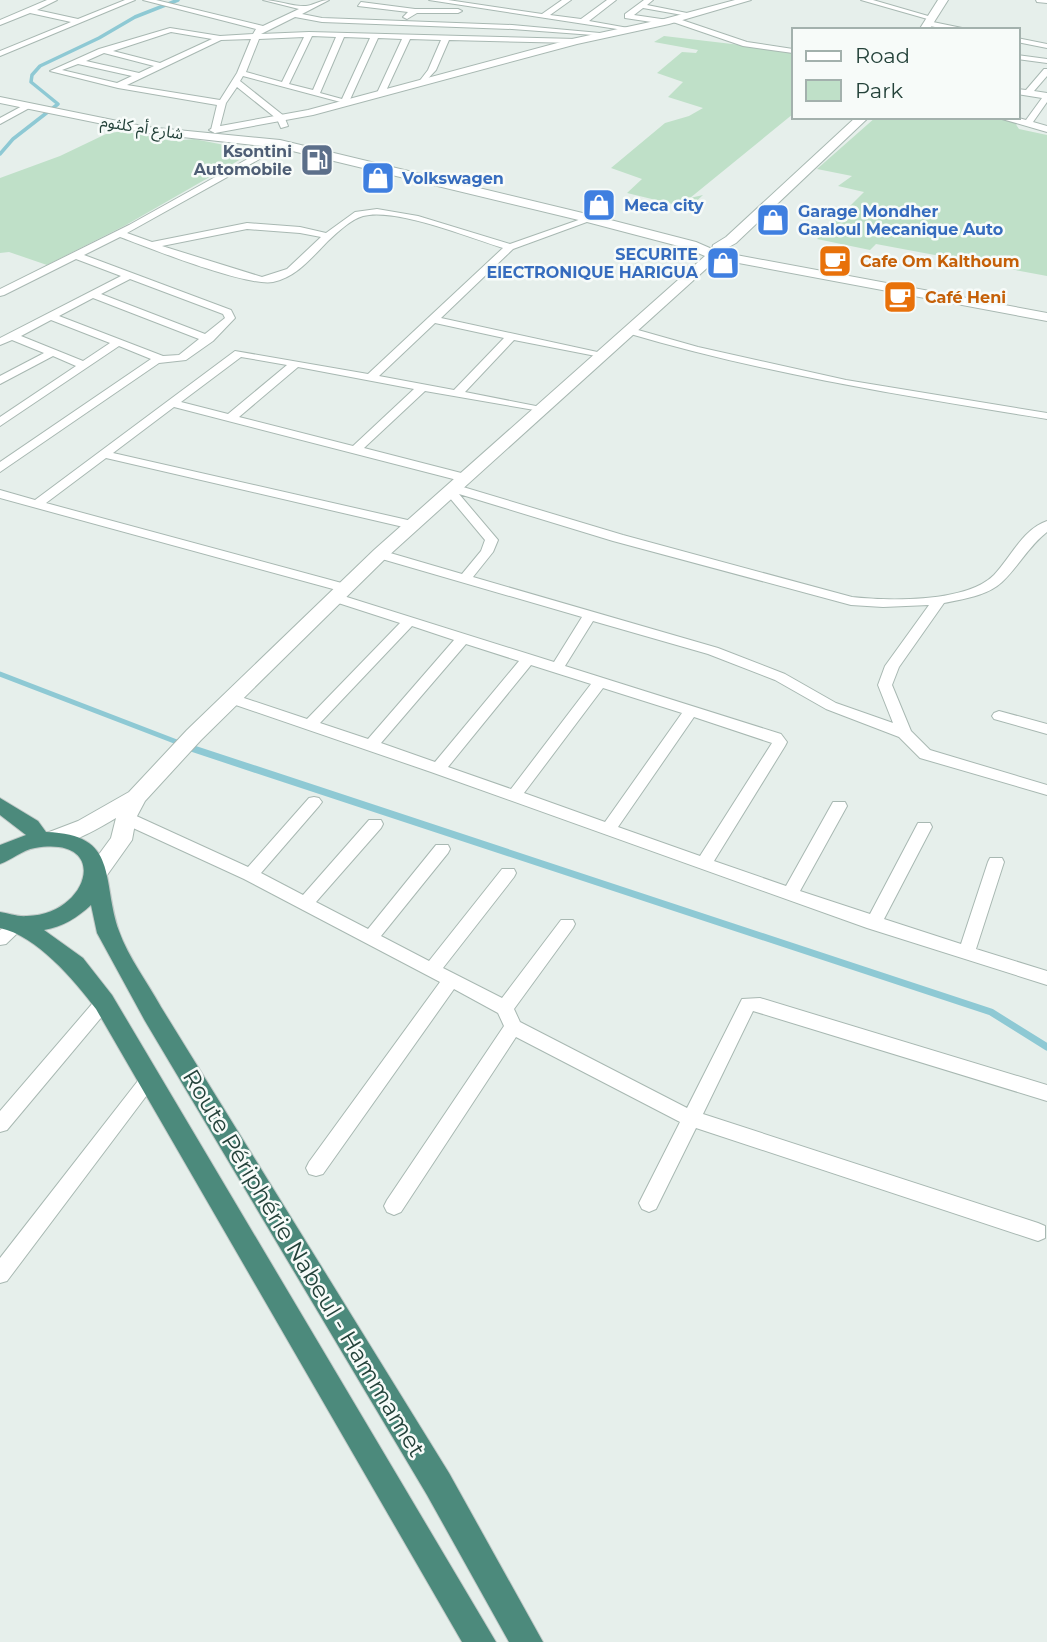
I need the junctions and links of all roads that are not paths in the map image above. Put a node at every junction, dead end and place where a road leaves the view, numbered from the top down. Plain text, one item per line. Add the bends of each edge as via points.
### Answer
1 (53, 0) edge
2 (131, 0) edge
3 (147, 0) edge
4 (267, 0) edge
5 (325, 0) edge
6 (433, 0) edge
7 (567, 0) edge
8 (612, 0) edge
9 (649, 0) edge
10 (746, 0) edge
11 (865, 0) edge
12 (943, 0) edge
13 (1040, 0) edge
14 (1047, 1) edge
15 (364, 2) edge
16 (194, 4) dead end
17 (521, 6) dead end
18 (642, 6) junction
19 (309, 9) junction
20 (493, 9) junction
21 (29, 10) junction
22 (415, 11) junction
23 (597, 11) junction
24 (512, 12) junction
25 (607, 13) dead end
26 (618, 14) dead end
27 (297, 15) junction
28 (673, 15) junction
29 (178, 16) junction
30 (628, 16) junction
31 (542, 17) junction
32 (322, 20) junction
33 (339, 21) junction
34 (80, 22) junction
35 (0, 23) edge
36 (400, 23) junction
37 (581, 23) junction
38 (928, 24) edge
39 (262, 28) junction
40 (525, 28) junction
41 (951, 28) edge
42 (630, 29) junction
43 (298, 34) junction
44 (309, 34) junction
45 (607, 34) junction
46 (341, 35) junction
47 (255, 36) junction
48 (375, 36) junction
49 (407, 37) junction
50 (220, 38) junction
51 (446, 38) junction
52 (517, 40) junction
53 (1019, 40) edge
54 (576, 41) junction
55 (0, 43) edge
56 (1047, 46) edge
57 (18, 47) junction
58 (102, 51) junction
59 (792, 51) edge
60 (0, 54) edge
61 (1019, 57) edge
62 (77, 61) junction
63 (1047, 61) edge
64 (162, 66) junction
65 (1047, 71) edge
66 (140, 76) junction
67 (238, 77) junction
68 (422, 83) junction
69 (285, 84) junction
70 (118, 86) junction
71 (1019, 92) edge
72 (316, 93) junction
73 (381, 93) junction
74 (1028, 93) junction
75 (1047, 96) edge
76 (0, 100) edge
77 (345, 102) junction
78 (222, 103) junction
79 (29, 106) junction
80 (861, 119) edge
81 (1011, 119) edge
82 (0, 121) edge
83 (283, 122) junction
84 (1027, 124) junction
85 (1047, 129) edge
86 (214, 134) junction
87 (280, 144) junction
88 (590, 219) junction
89 (118, 233) junction
90 (328, 236) junction
91 (152, 245) junction
92 (510, 247) junction
93 (722, 250) junction
94 (76, 255) junction
95 (130, 275) junction
96 (0, 293) edge
97 (92, 294) junction
98 (50, 316) junction
99 (1047, 317) edge
100 (433, 319) junction
101 (631, 331) junction
102 (12, 336) junction
103 (512, 337) junction
104 (209, 340) junction
105 (0, 342) edge
106 (118, 342) junction
107 (53, 352) junction
108 (602, 356) junction
109 (158, 360) junction
110 (297, 363) junction
111 (84, 365) junction
112 (371, 377) junction
113 (0, 381) edge
114 (423, 387) junction
115 (457, 394) junction
116 (172, 403) junction
117 (542, 410) junction
118 (1047, 415) edge
119 (230, 417) junction
120 (2, 418) edge
121 (356, 449) junction
122 (102, 454) junction
123 (0, 468) edge
124 (456, 486) junction
125 (0, 494) edge
126 (37, 504) junction
127 (412, 525) junction
128 (1047, 525) edge
129 (380, 554) junction
130 (465, 578) junction
131 (339, 593) junction
132 (939, 600) junction
133 (590, 615) junction
134 (409, 621) junction
135 (463, 638) junction
136 (528, 659) junction
137 (557, 668) junction
138 (600, 682) junction
139 (232, 699) junction
140 (691, 711) junction
141 (999, 716) dead end
142 (311, 724) junction
143 (1047, 729) edge
144 (904, 733) junction
145 (371, 745) junction
146 (438, 769) junction
147 (1047, 790) edge
148 (514, 796) junction
149 (136, 797) junction
150 (314, 802) dead end
151 (0, 805) edge
152 (839, 806) dead end
153 (126, 818) junction
154 (375, 824) dead end
155 (924, 827) dead end
156 (608, 830) junction
157 (46, 840) junction
158 (442, 849) dead end
159 (0, 856) edge
160 (704, 863) junction
161 (996, 863) dead end
162 (508, 873) dead end
163 (250, 875) junction
164 (97, 876) junction
165 (790, 894) junction
166 (305, 904) junction
167 (567, 924) dead end
168 (873, 924) junction
169 (6, 928) edge
170 (370, 937) junction
171 (966, 954) junction
172 (432, 970) junction
173 (1047, 978) edge
174 (451, 980) junction
175 (104, 1002) junction
176 (505, 1008) junction
177 (513, 1027) junction
178 (150, 1078) junction
179 (1047, 1093) edge
180 (690, 1118) junction
181 (0, 1124) edge
182 (316, 1168) dead end
183 (649, 1203) dead end
184 (394, 1206) dead end
185 (1038, 1232) dead end
186 (0, 1274) edge
187 (480, 1642) edge
188 (527, 1642) edge

1 - 21 street
2 - 34 street
3 - 29 street via 162,3
4 - 19 street
5 - 19 street
6 - 20 street
7 - 31 street
8 - 23 street
9 - 18 street
10 - 28 street via 694,15
11 - 38 street
12 - 38 street
13 - 14 street
15 - 22 street
15 - 33 street
16 - 29 street
17 - 24 street
18 - 28 street
18 - 30 street
19 - 27 street
20 - 22 street
20 - 24 street
21 - 34 street
21 - 35 street
22 - 36 street
23 - 25 street
23 - 37 street
24 - 31 street
26 - 30 street
27 - 32 street
27 - 39 street
28 - 30 street
28 - 42 street
28 - 59 street via 746,44
29 - 39 street
29 - 50 street
29 - 58 street
31 - 37 street
32 - 33 street
32 - 43 street
33 - 36 street
34 - 57 street
36 - 40 street
37 - 42 street
38 - 41 street
39 - 47 street
40 - 45 street
40 - 52 street
42 - 45 street
43 - 44 street
43 - 47 street
44 - 46 street
44 - 69 street
45 - 54 street
46 - 48 street
46 - 72 street
47 - 50 street
47 - 67 street
48 - 49 street
48 - 77 street
49 - 51 street
49 - 73 street
50 - 64 street
51 - 52 street
51 - 68 street
52 - 54 street
53 - 56 street
54 - 68 street
55 - 57 street
57 - 60 street
58 - 62 street
58 - 64 street
61 - 63 street
62 - 66 street
62 - 70 street via 54,71
64 - 66 street
65 - 74 street
66 - 70 street
67 - 69 street
67 - 78 street
67 - 83 street
68 - 73 street
69 - 72 street
70 - 78 street
71 - 74 street
72 - 77 street
73 - 77 street
74 - 75 street
75 - 84 street
76 - 79 street, شارع أم كلثوم
77 - 83 street
78 - 86 street
79 - 82 street
79 - 86 street, شارع أم كلثوم via 147,130
80 - 93 street
81 - 84 street
83 - 86 street
83 - 87 street
84 - 85 street
86 - 87 street, شارع أم كلثوم
87 - 88 street, شارع أم كلثوم
87 - 89 street
88 - 92 street
88 - 93 street, شارع أم كلثوم
89 - 91 street
89 - 94 street
90 - 91 street via 247,226
90 - 91 street via 308,258 275,281 188,260
90 - 92 street via 361,214 387,213
92 - 100 street
93 - 99 street, شارع أم كلثوم
93 - 101 street
94 - 95 street
94 - 96 street
95 - 97 street
95 - 104 street via 227,312 227,322
97 - 98 street
97 - 104 street
98 - 102 street
98 - 106 street
100 - 103 street
100 - 112 street
101 - 108 street
101 - 118 street via 846,383
102 - 105 street
102 - 107 street
103 - 108 street
103 - 115 street
104 - 109 street via 182,358
106 - 109 street
106 - 111 street
107 - 111 street
107 - 113 street
108 - 117 street
109 - 123 street
110 - 112 street
110 - 116 street via 239,353
110 - 119 street
111 - 120 street
112 - 114 street
114 - 115 street
114 - 121 street
115 - 117 street
116 - 119 street
116 - 122 street
117 - 124 street
119 - 121 street
121 - 124 street
122 - 126 street
122 - 127 street
124 - 127 street
124 - 130 street via 492,540
124 - 132 street via 618,538 851,601 872,605
125 - 126 street
126 - 131 street
127 - 129 street
128 - 132 street via 1024,544 995,581
129 - 130 street
129 - 131 street
130 - 133 street
131 - 134 street
131 - 139 street
132 - 144 street via 892,666 885,685
133 - 137 street
133 - 144 street via 754,666 831,706
134 - 135 street
134 - 142 street
135 - 136 street
135 - 145 street
136 - 137 street
136 - 146 street
137 - 138 street
138 - 140 street
138 - 148 street
139 - 142 street
139 - 149 street
140 - 156 street
140 - 160 street via 780,742
141 - 143 street
142 - 145 street
144 - 147 street via 925,754
145 - 146 street
146 - 148 street
148 - 156 street
149 - 153 street
149 - 157 street via 85,826
150 - 163 street
151 - 157 highway
152 - 165 street
153 - 163 street
153 - 164 street via 121,840
154 - 166 street
155 - 168 street
156 - 160 street
157 - 159 highway via 21,844
157 - 164 highway via 70,842 84,849 93,859
158 - 170 street
160 - 165 street
161 - 171 street
162 - 172 street
163 - 166 street
164 - 169 highway via 83,900 60,917
164 - 188 highway, Route Périphérie Nabeul - Hammamet via 108,933 153,1014 438,1484
165 - 168 street
166 - 170 street
167 - 176 street
168 - 171 street
169 - 175 highway, Route Périphérie Nabeul - Hammamet via 75,964
170 - 172 street
171 - 173 street
172 - 174 street
174 - 176 street
174 - 182 street
175 - 178 highway, Route Périphérie Nabeul - Hammamet
175 - 181 street
176 - 177 street
177 - 180 street
177 - 184 street
178 - 186 street
178 - 187 highway, Route Périphérie Nabeul - Hammamet
179 - 180 street via 752,1003 743,1009
180 - 183 street
180 - 185 street

